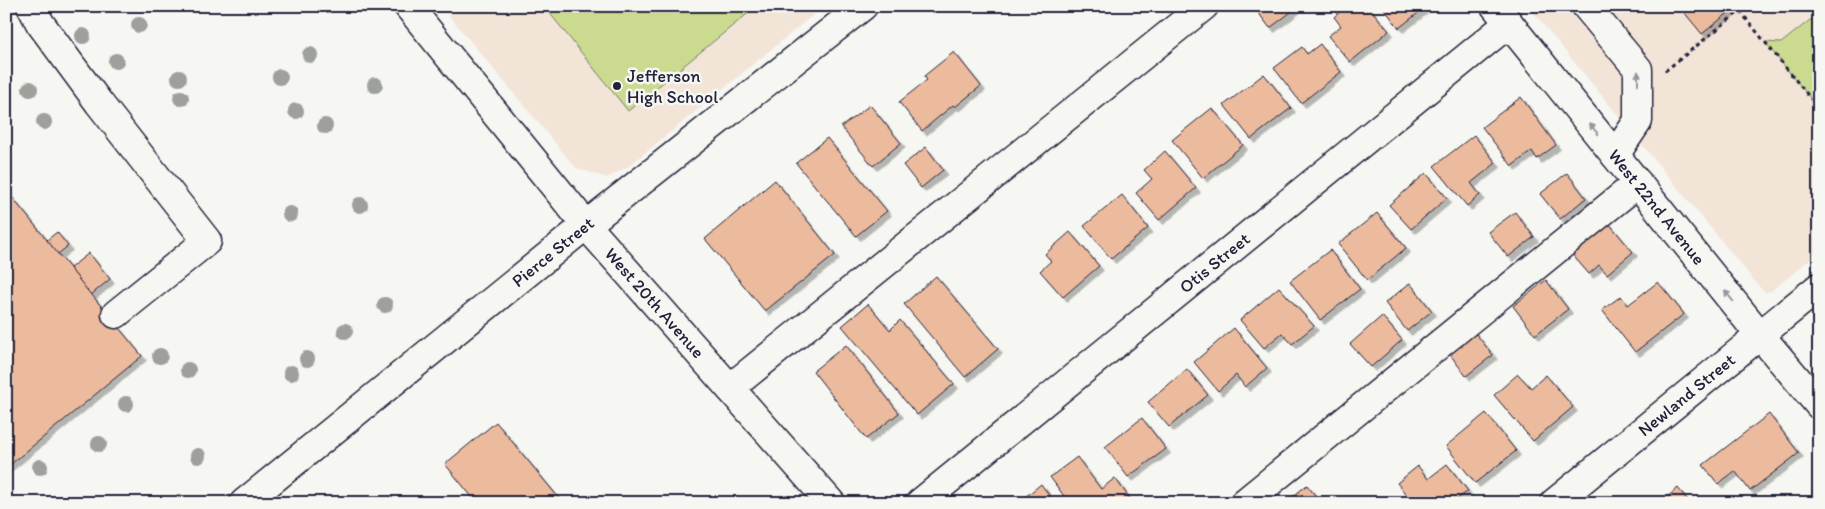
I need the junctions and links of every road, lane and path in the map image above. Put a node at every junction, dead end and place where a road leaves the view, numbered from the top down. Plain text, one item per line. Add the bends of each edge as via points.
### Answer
1 (31, 6) edge
2 (408, 6) edge
3 (863, 6) edge
4 (1204, 6) edge
5 (1586, 6) edge
6 (1746, 6) edge
7 (1740, 11) junction
8 (1502, 15) edge
9 (1659, 76) dead end
10 (1819, 109) edge
11 (1615, 155) junction
12 (1638, 183) junction
13 (586, 225) junction
14 (1819, 287) edge
15 (116, 314) dead end
16 (1760, 334) junction
17 (730, 388) junction
18 (1819, 405) edge
19 (244, 503) edge
20 (831, 503) edge
21 (920, 503) edge
22 (1244, 503) edge
23 (1554, 503) edge

1 - 15 street via 99,103 206,241
2 - 13 street, West 20th Avenue
3 - 13 street, Pierce Street
4 - 17 street
11 -> 5 street via 1638,120 1638,69
6 - 7 path
7 - 9 path
7 - 10 path
11 -> 8 street, West 22nd Avenue
8 - 21 street, Otis Street
11 - 12 street, West 22nd Avenue
16 -> 12 street, West 22nd Avenue
12 - 22 street
13 - 17 street, West 20th Avenue
13 - 19 street, Pierce Street
14 - 16 street, Newland Street
16 - 18 street, West 22nd Avenue
16 - 23 street, Newland Street
17 - 20 street, West 20th Avenue

